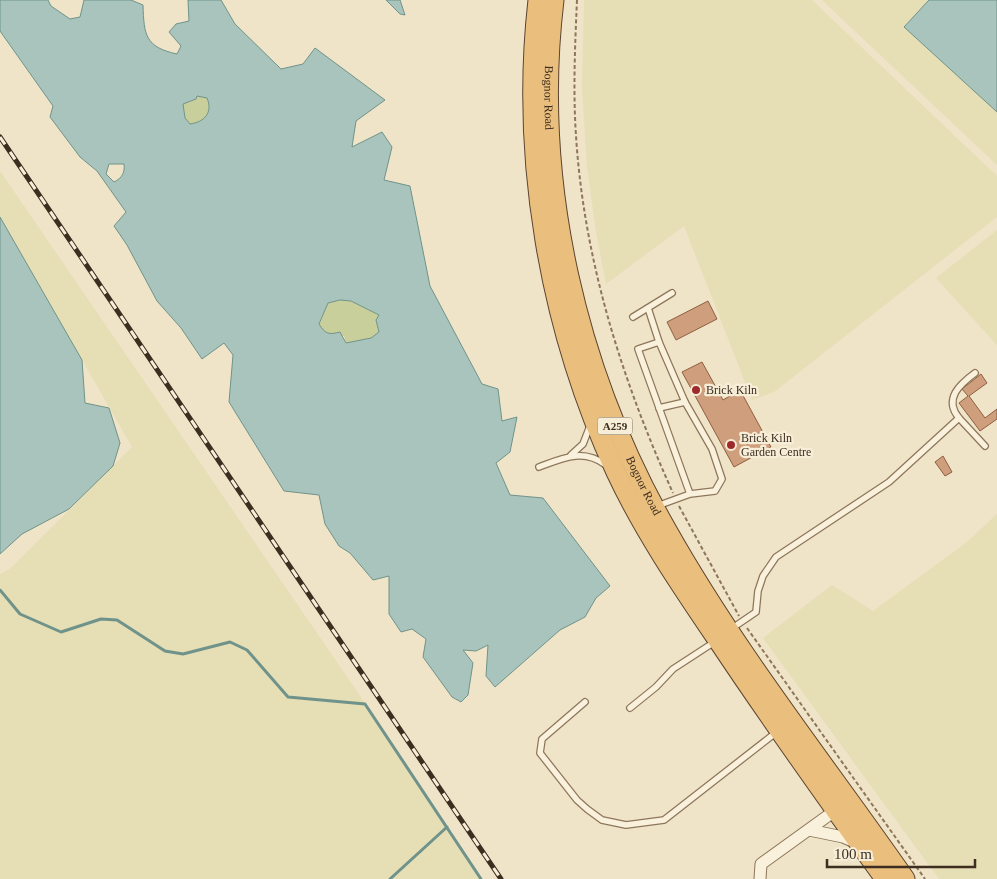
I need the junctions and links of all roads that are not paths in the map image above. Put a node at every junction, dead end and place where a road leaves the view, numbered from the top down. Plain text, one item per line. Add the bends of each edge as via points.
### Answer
1 (538, 0) edge
2 (554, 0) edge
3 (672, 294) dead end
4 (648, 308) junction
5 (633, 317) dead end
6 (660, 342) junction
7 (975, 372) dead end
8 (685, 402) junction
9 (659, 408) junction
10 (593, 413) junction
11 (959, 418) junction
12 (985, 446) dead end
13 (571, 455) junction
14 (539, 467) dead end
15 (616, 472) junction
16 (690, 494) junction
17 (654, 508) junction
18 (730, 631) junction
19 (584, 702) dead end
20 (630, 708) dead end
21 (779, 730) junction
22 (843, 805) junction
23 (808, 830) junction
24 (861, 845) junction
25 (760, 879) edge
26 (885, 879) edge
27 (905, 879) edge

1 - 10 highway, Bognor Road / A259 via 533,98 545,235 576,369
2 - 17 highway, Bognor Road / A259 via 549,92 551,154 559,225 571,287 591,360 614,424
3 - 4 lane
4 - 5 lane
4 - 6 lane
6 - 8 lane
6 - 9 lane via 638,348
7 - 11 lane via 953,396
8 - 9 lane
8 - 16 lane via 712,449 722,479 715,491
9 - 16 lane
10 - 13 lane via 583,444
10 - 15 highway, Bognor Road / A259
11 - 12 lane
11 - 18 lane via 889,482 776,557 763,576 756,612
13 - 14 lane
13 - 15 lane via 597,458
15 - 18 highway, Bognor Road / A259 via 686,593
16 - 17 lane
17 - 18 highway, Bognor Road / A259
18 - 20 lane via 673,669
18 - 21 highway, Bognor Road / A259
18 - 22 highway, Bognor Road / A259
19 - 21 lane via 542,739 540,753 577,800 602,820 626,826 664,820
21 - 22 highway, Bognor Road / A259
22 - 23 street
22 - 24 highway, Bognor Road / A259
22 - 27 highway, Bognor Road / A259
23 - 24 street via 843,837
23 - 25 street via 761,864
24 - 26 highway, Bognor Road / A259

